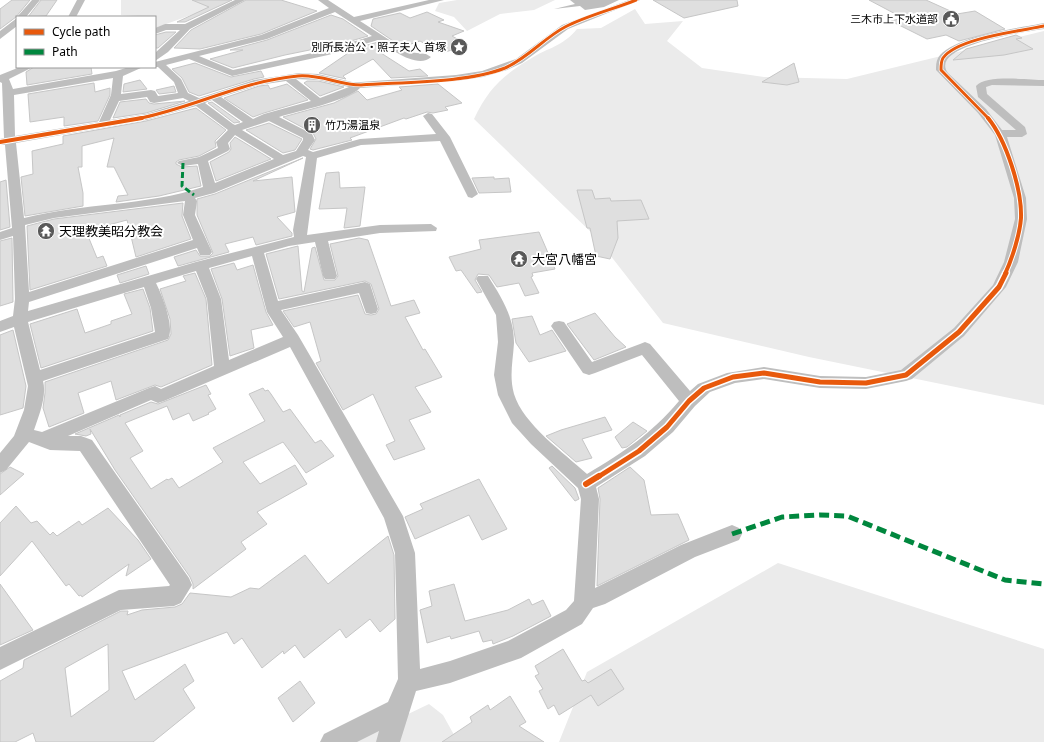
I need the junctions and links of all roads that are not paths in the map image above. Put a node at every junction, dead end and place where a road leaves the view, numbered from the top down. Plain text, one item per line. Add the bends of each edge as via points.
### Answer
1 (36, 0) edge
2 (240, 0) edge
3 (322, 0) edge
4 (440, 0) edge
5 (636, 0) edge
6 (79, 3) edge
7 (335, 9) junction
8 (22, 16) edge
9 (72, 16) edge
10 (353, 20) junction
11 (16, 22) edge
12 (1044, 26) edge
13 (187, 27) junction
14 (156, 30) edge
15 (0, 36) edge
16 (379, 37) junction
17 (190, 56) junction
18 (426, 57) dead end
19 (157, 62) edge
20 (26, 68) edge
21 (135, 68) edge
22 (118, 74) junction
23 (288, 78) junction
24 (1, 79) edge
25 (1044, 83) edge
26 (357, 85) junction
27 (9, 93) junction
28 (184, 96) junction
29 (212, 96) junction
30 (115, 98) junction
31 (197, 101) junction
32 (318, 101) junction
33 (230, 109) junction
34 (215, 115) junction
35 (268, 116) junction
36 (428, 116) dead end
37 (5, 122) edge
38 (251, 122) junction
39 (103, 124) junction
40 (234, 129) junction
41 (999, 133) junction
42 (444, 137) junction
43 (5, 141) edge
44 (306, 154) junction
45 (282, 159) junction
46 (202, 160) junction
47 (183, 163) dead end
48 (210, 190) junction
49 (472, 194) dead end
50 (188, 197) junction
51 (19, 227) junction
52 (431, 228) dead end
53 (0, 236) edge
54 (320, 237) junction
55 (301, 240) junction
56 (201, 242) junction
57 (257, 250) junction
58 (206, 264) junction
59 (330, 276) dead end
60 (483, 279) dead end
61 (148, 282) junction
62 (22, 300) junction
63 (272, 307) junction
64 (371, 309) dead end
65 (20, 319) junction
66 (559, 326) dead end
67 (0, 327) edge
68 (293, 339) junction
69 (222, 370) junction
70 (34, 378) junction
71 (689, 401) junction
72 (24, 434) junction
73 (43, 440) junction
74 (0, 465) edge
75 (586, 484) junction
76 (732, 534) dead end
77 (584, 600) junction
78 (0, 659) edge
79 (409, 678) junction
80 (396, 715) junction
81 (332, 742) edge
82 (388, 742) edge

1 - 8 street
2 - 13 street
3 - 7 street
4 - 10 street
5 - 26 street via 565,27 519,61 504,68 456,78
6 - 9 street
7 - 10 street
7 - 17 street via 264,37
10 - 16 street
11 - 15 street
12 - 41 street via 975,40 952,48 942,58 941,70 949,82 974,102
13 - 14 street
13 - 19 street
16 - 17 street via 328,52 232,73
16 - 18 street via 414,58
17 - 19 street
19 - 28 street via 178,81
20 - 24 street
21 - 22 street
22 - 27 street
22 - 30 street
23 - 26 street via 318,77
23 - 29 street via 243,85
23 - 32 street
24 - 27 street via 7,82
25 - 41 street via 991,82 981,86 982,95 1021,129 1022,134
26 - 32 street via 352,90
27 - 37 street
28 - 30 street via 154,100 151,93
28 - 31 street
29 - 31 street
29 - 33 street
30 - 39 street
31 - 34 street
31 - 39 street via 146,117
32 - 35 street
33 - 34 street
33 - 38 street
34 - 40 street
35 - 38 street
35 - 44 street via 308,136
36 - 42 street
37 - 43 street
38 - 40 street
39 - 43 street
40 - 45 street
40 - 46 street via 222,142 224,149
41 - 71 street via 1020,198 1021,219 1011,262 998,287 959,332 906,375 866,383 820,382 764,373 733,377 704,388
42 - 44 street via 360,142
42 - 49 street
43 - 51 street
44 - 45 street
44 - 55 street
45 - 48 street
46 - 47 street
46 - 48 street
48 - 50 street
50 - 51 street via 54,214
50 - 56 street via 191,201 189,215
51 - 53 street
51 - 62 street
52 - 54 street via 380,229
54 - 55 street
54 - 59 street
55 - 57 street
56 - 58 street
56 - 62 street
57 - 58 street
57 - 63 street
58 - 61 street
58 - 69 street via 214,298
60 - 75 street via 503,315 506,342 502,375 506,395 518,418
61 - 65 street
61 - 70 street via 154,292 163,326 163,336
62 - 65 street
63 - 64 street via 365,287
63 - 68 street
65 - 67 street
65 - 70 street
66 - 71 street via 589,369 645,348
68 - 69 street
68 - 79 street via 393,516 405,552
69 - 73 street via 158,398 155,392
70 - 72 street via 36,386 32,410
71 - 75 street via 667,427 639,451
72 - 73 street via 32,434
72 - 74 street via 22,440
73 - 78 street via 86,445 182,585 174,596 119,600
75 - 77 street via 590,499
76 - 77 street via 688,551 598,597
77 - 79 street via 584,604 574,617 513,650 450,672 419,680
79 - 80 street
80 - 81 street via 388,714
80 - 82 street

